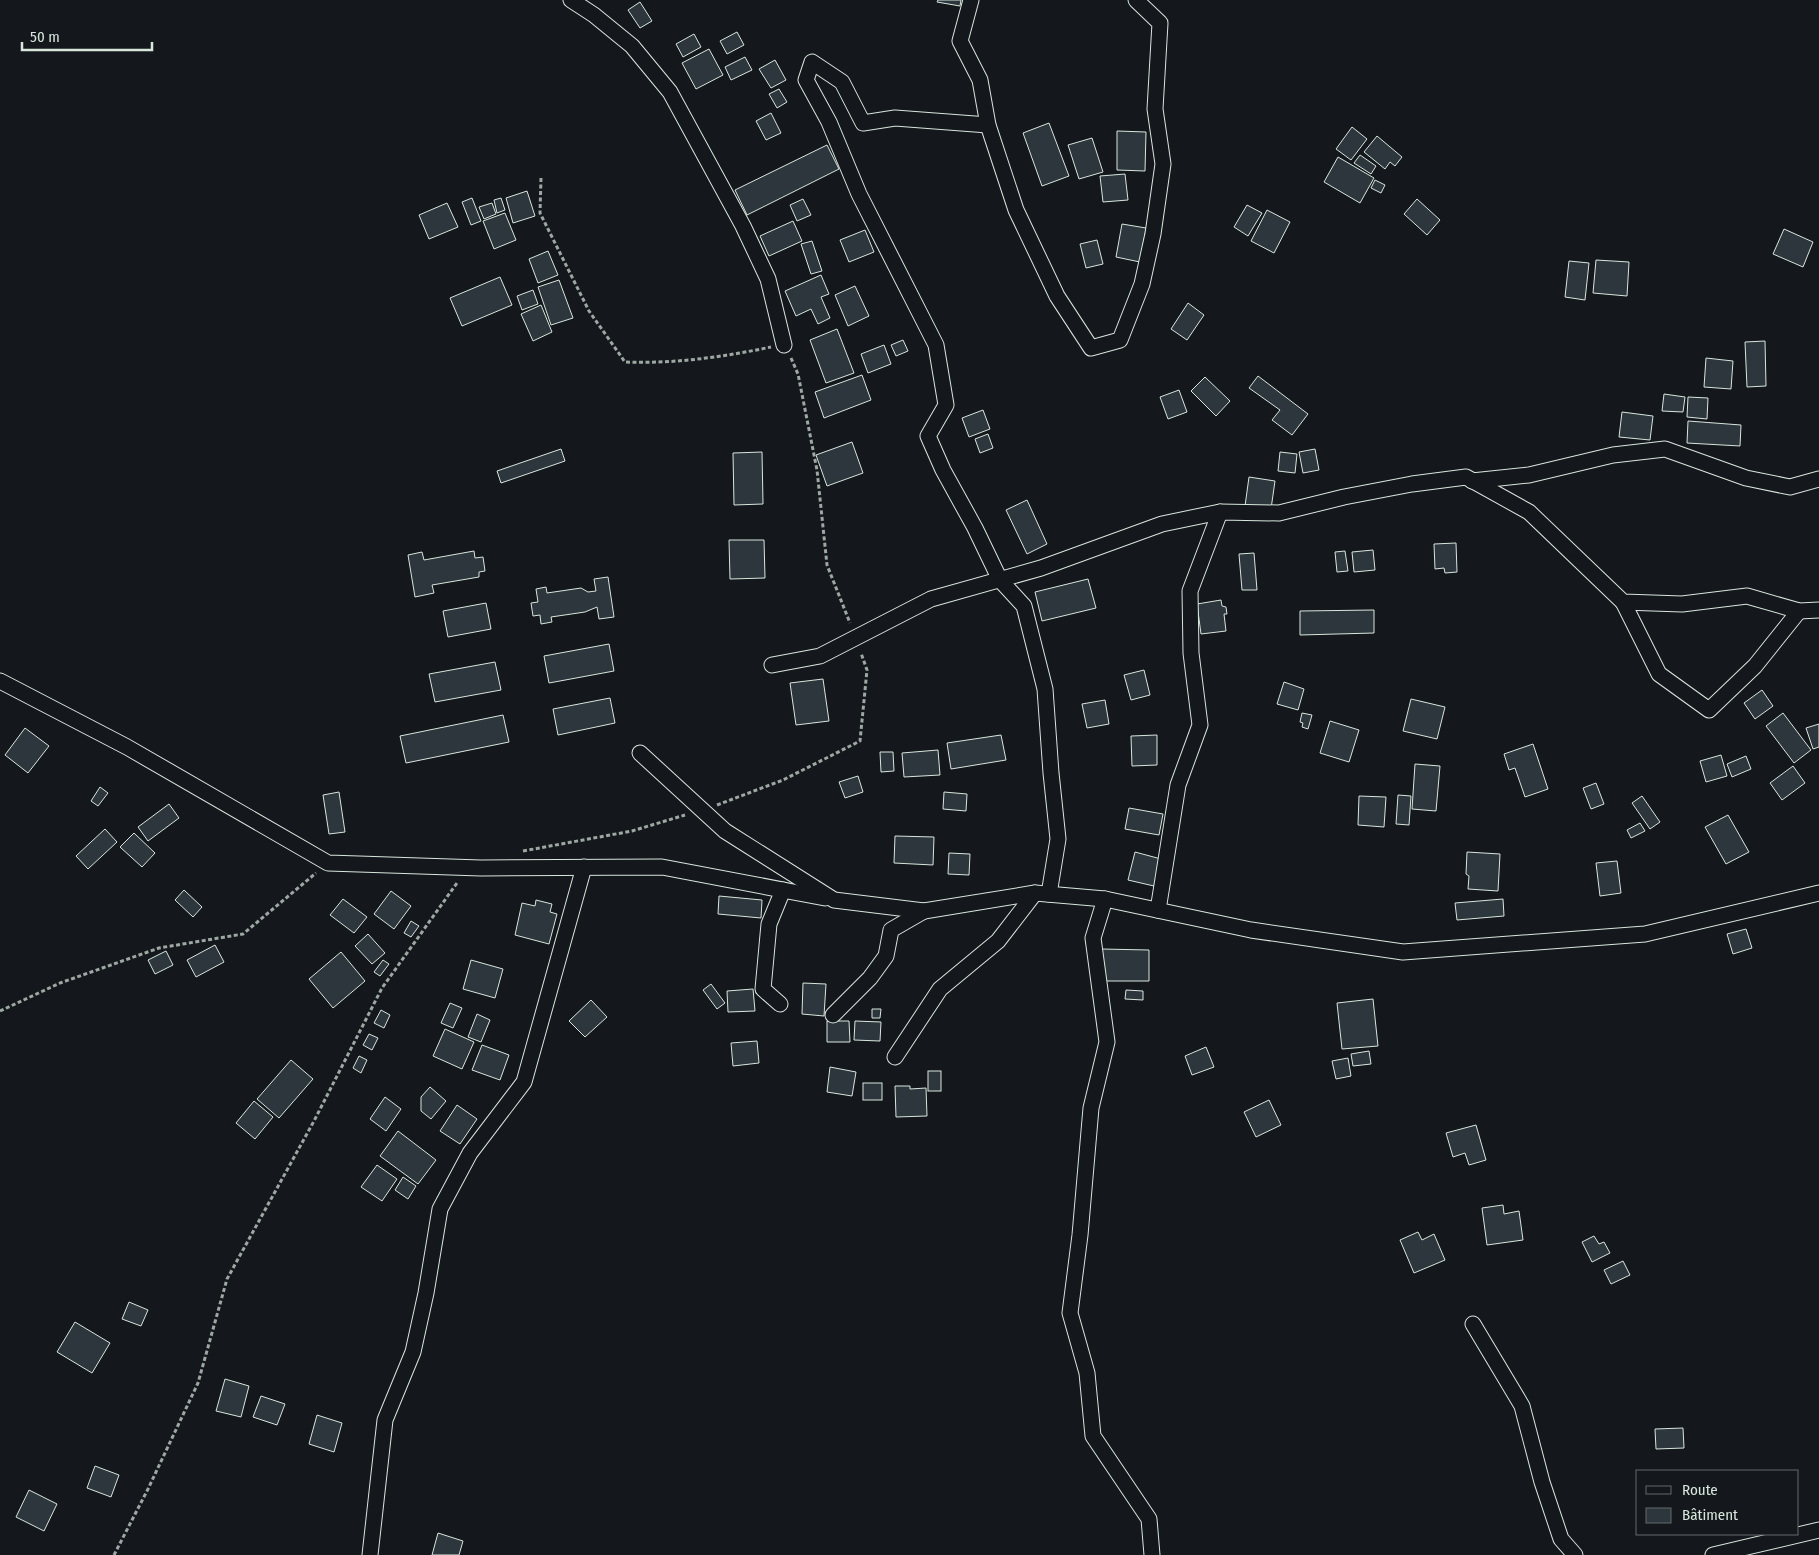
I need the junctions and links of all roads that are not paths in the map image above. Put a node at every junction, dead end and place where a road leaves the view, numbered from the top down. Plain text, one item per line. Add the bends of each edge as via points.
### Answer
1 (571, 0) edge
2 (971, 0) edge
3 (1136, 0) edge
4 (988, 125) junction
5 (784, 344) road end
6 (1819, 479) edge
7 (1472, 481) junction
8 (1220, 512) junction
9 (1000, 580) junction
10 (1623, 602) junction
11 (1819, 610) edge
12 (1799, 611) junction
13 (772, 665) dead end
14 (0, 681) edge
15 (640, 753) dead end
16 (584, 867) junction
17 (783, 890) junction
18 (1819, 893) edge
19 (1042, 894) junction
20 (1105, 899) junction
21 (834, 900) junction
22 (1158, 910) junction
23 (924, 911) junction
24 (780, 1004) dead end
25 (833, 1016) dead end
26 (895, 1057) dead end
27 (1473, 1324) dead end
28 (1819, 1530) edge
29 (1798, 1535) edge
30 (1799, 1535) edge
31 (370, 1555) edge
32 (1152, 1555) edge
33 (1575, 1555) edge
34 (1712, 1555) edge

1 - 5 street via 632,46 670,92 768,279
2 - 4 street via 960,41 980,80
3 - 4 street via 1160,23 1155,109 1163,164 1142,284 1120,340 1092,348 1056,296 1016,210
4 - 9 street via 895,118 863,123 842,82 812,62 806,80 829,122 859,194 936,345 946,405 928,436
6 - 7 street via 1790,488 1746,478 1665,449 1614,455 1529,475
7 - 8 street via 1466,478 1412,484 1279,513
7 - 10 street via 1529,512
8 - 9 street via 1162,524
8 - 22 street via 1190,591 1191,653 1200,725 1178,785
9 - 13 street via 931,599 820,656
9 - 19 street via 1024,606 1045,689 1058,839
10 - 12 street via 1682,604 1747,596
10 - 12 street via 1658,674 1709,710 1755,666
11 - 12 street
14 - 16 street via 127,747 328,863
15 - 21 street via 725,831
16 - 17 street via 662,867
16 - 31 street via 524,1082 470,1153 440,1209 414,1352 385,1420
17 - 21 street
17 - 24 street via 769,924 763,989
18 - 22 street via 1645,934 1403,952 1251,930
19 - 20 street
19 - 23 street
19 - 26 street via 998,941 940,989
20 - 22 street
20 - 32 street via 1093,938 1107,1042 1091,1108 1070,1313 1087,1373 1094,1436 1149,1519
21 - 23 street
23 - 25 street via 891,930 886,956 870,978
27 - 33 street via 1522,1406 1561,1539
28 - 30 street
29 - 34 street

